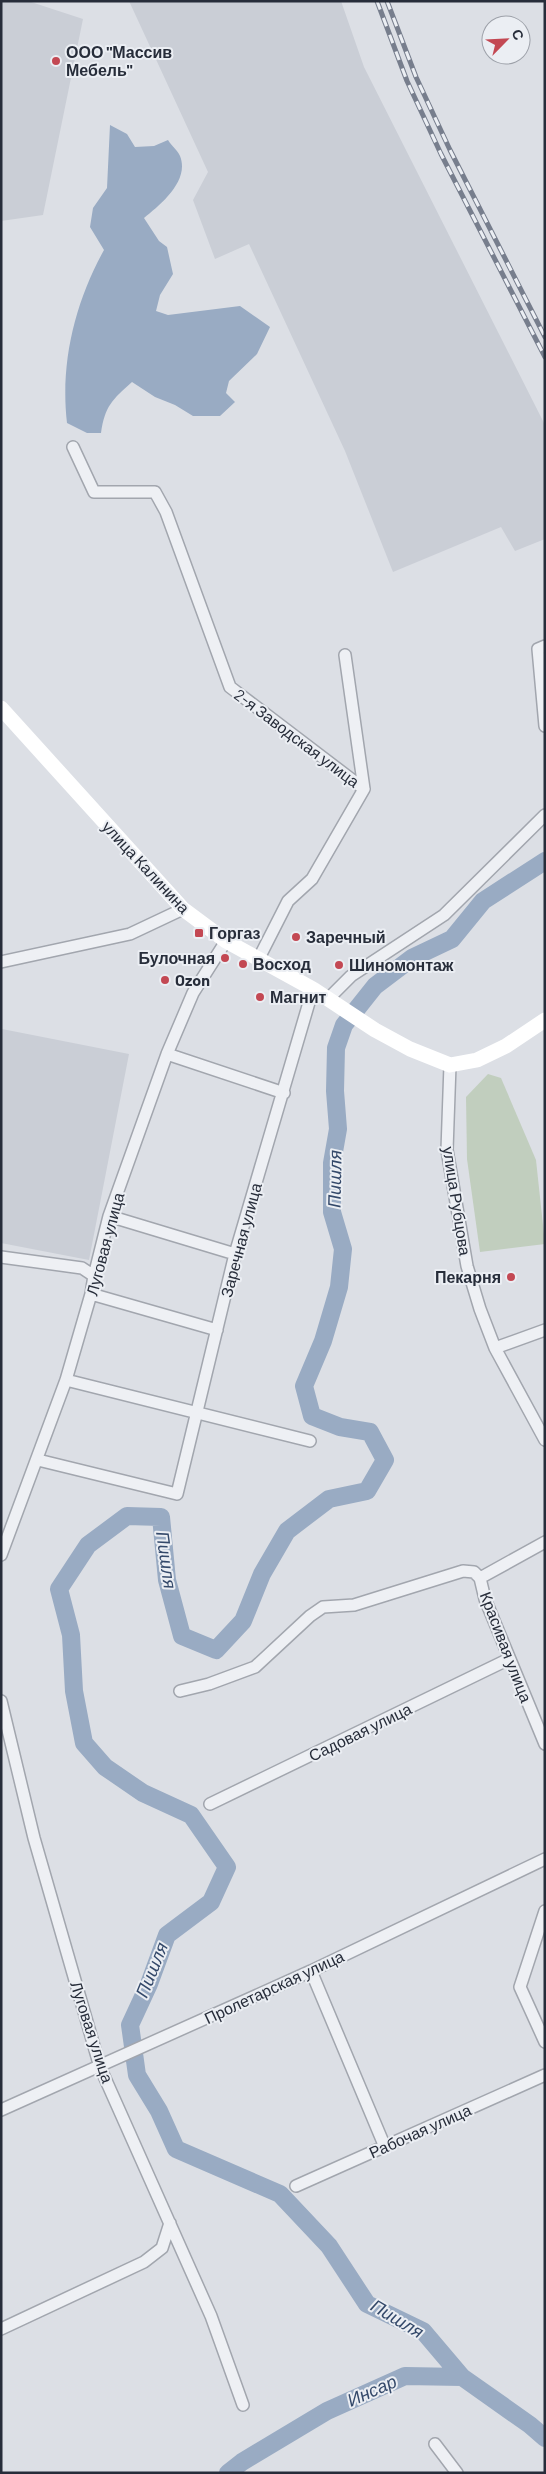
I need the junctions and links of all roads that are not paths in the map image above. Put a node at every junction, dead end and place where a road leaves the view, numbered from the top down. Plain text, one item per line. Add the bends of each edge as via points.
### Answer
1 (73, 447) dead end
2 (545, 646) edge
3 (345, 655) dead end
4 (1, 708) edge
5 (545, 726) edge
6 (364, 789) junction
7 (545, 815) edge
8 (183, 909) junction
9 (226, 940) junction
10 (259, 958) junction
11 (1, 962) edge
12 (313, 989) junction
13 (333, 1003) junction
14 (545, 1020) edge
15 (167, 1054) junction
16 (450, 1065) junction
17 (284, 1093) junction
18 (109, 1216) junction
19 (235, 1254) junction
20 (1, 1257) edge
21 (94, 1276) junction
22 (92, 1294) junction
23 (217, 1330) junction
24 (545, 1330) edge
25 (495, 1348) junction
26 (66, 1380) junction
27 (198, 1414) junction
28 (545, 1440) edge
29 (310, 1441) dead end
30 (38, 1460) junction
31 (545, 1542) edge
32 (1, 1555) edge
33 (480, 1578) junction
34 (509, 1659) junction
35 (180, 1691) dead end
36 (1, 1702) edge
37 (545, 1744) edge
38 (210, 1804) dead end
39 (545, 1860) edge
40 (545, 1911) edge
41 (311, 1971) junction
42 (545, 2042) edge
43 (100, 2067) junction
44 (545, 2075) edge
45 (1, 2110) edge
46 (385, 2147) junction
47 (296, 2186) dead end
48 (170, 2223) junction
49 (1, 2329) edge
50 (243, 2405) dead end
51 (436, 2444) dead end
52 (457, 2473) edge

1 - 6 street, 2-я Заводская улица via 94,492 155,492 166,512 230,687
2 - 5 street via 538,649
3 - 6 street
4 - 8 main road, улица Калинина
6 - 10 street, 2-я Заводская улица via 312,879 288,901
7 - 13 street via 444,915 351,976
8 - 9 main road, улица Калинина
8 - 11 street via 130,934
9 - 10 main road, улица Калинина
9 - 15 street, Луговая улица via 193,993
10 - 12 main road, улица Калинина
12 - 13 main road, улица Калинина
12 - 17 street, Заречная улица
13 - 16 main road, улица Калинина via 410,1049
14 - 16 main road via 506,1046 477,1060
15 - 17 street
15 - 18 street, Луговая улица
16 - 25 street, улица Рубцова via 447,1150 467,1266
17 - 19 street, Заречная улица
18 - 19 street
18 - 21 street, Луговая улица
19 - 23 street, Заречная улица
20 - 21 street via 82,1268
21 - 22 street, Луговая улица
22 - 23 street
22 - 26 street, Луговая улица
23 - 27 street, Заречная улица
24 - 25 street
25 - 28 street, улица Рубцова
26 - 27 street
26 - 30 street, Луговая улица
27 - 29 street
27 - 30 street, Заречная улица via 177,1494
30 - 32 street, Луговая улица
31 - 33 street
33 - 34 street, Красивая улица
33 - 35 street via 474,1572 463,1571 354,1605 323,1607 255,1667
34 - 37 street, Красивая улица
34 - 38 street, Садовая улица
36 - 43 street, Луговая улица via 34,1838
39 - 41 street, Пролетарская улица
40 - 42 street via 520,1987
41 - 43 street, Пролетарская улица
41 - 46 street
43 - 45 street, Пролетарская улица
43 - 48 street, Луговая улица
44 - 46 street, Рабочая улица
46 - 47 street, Рабочая улица
48 - 49 street via 162,2248 144,2262
48 - 50 street, Луговая улица via 211,2316
51 - 52 street

